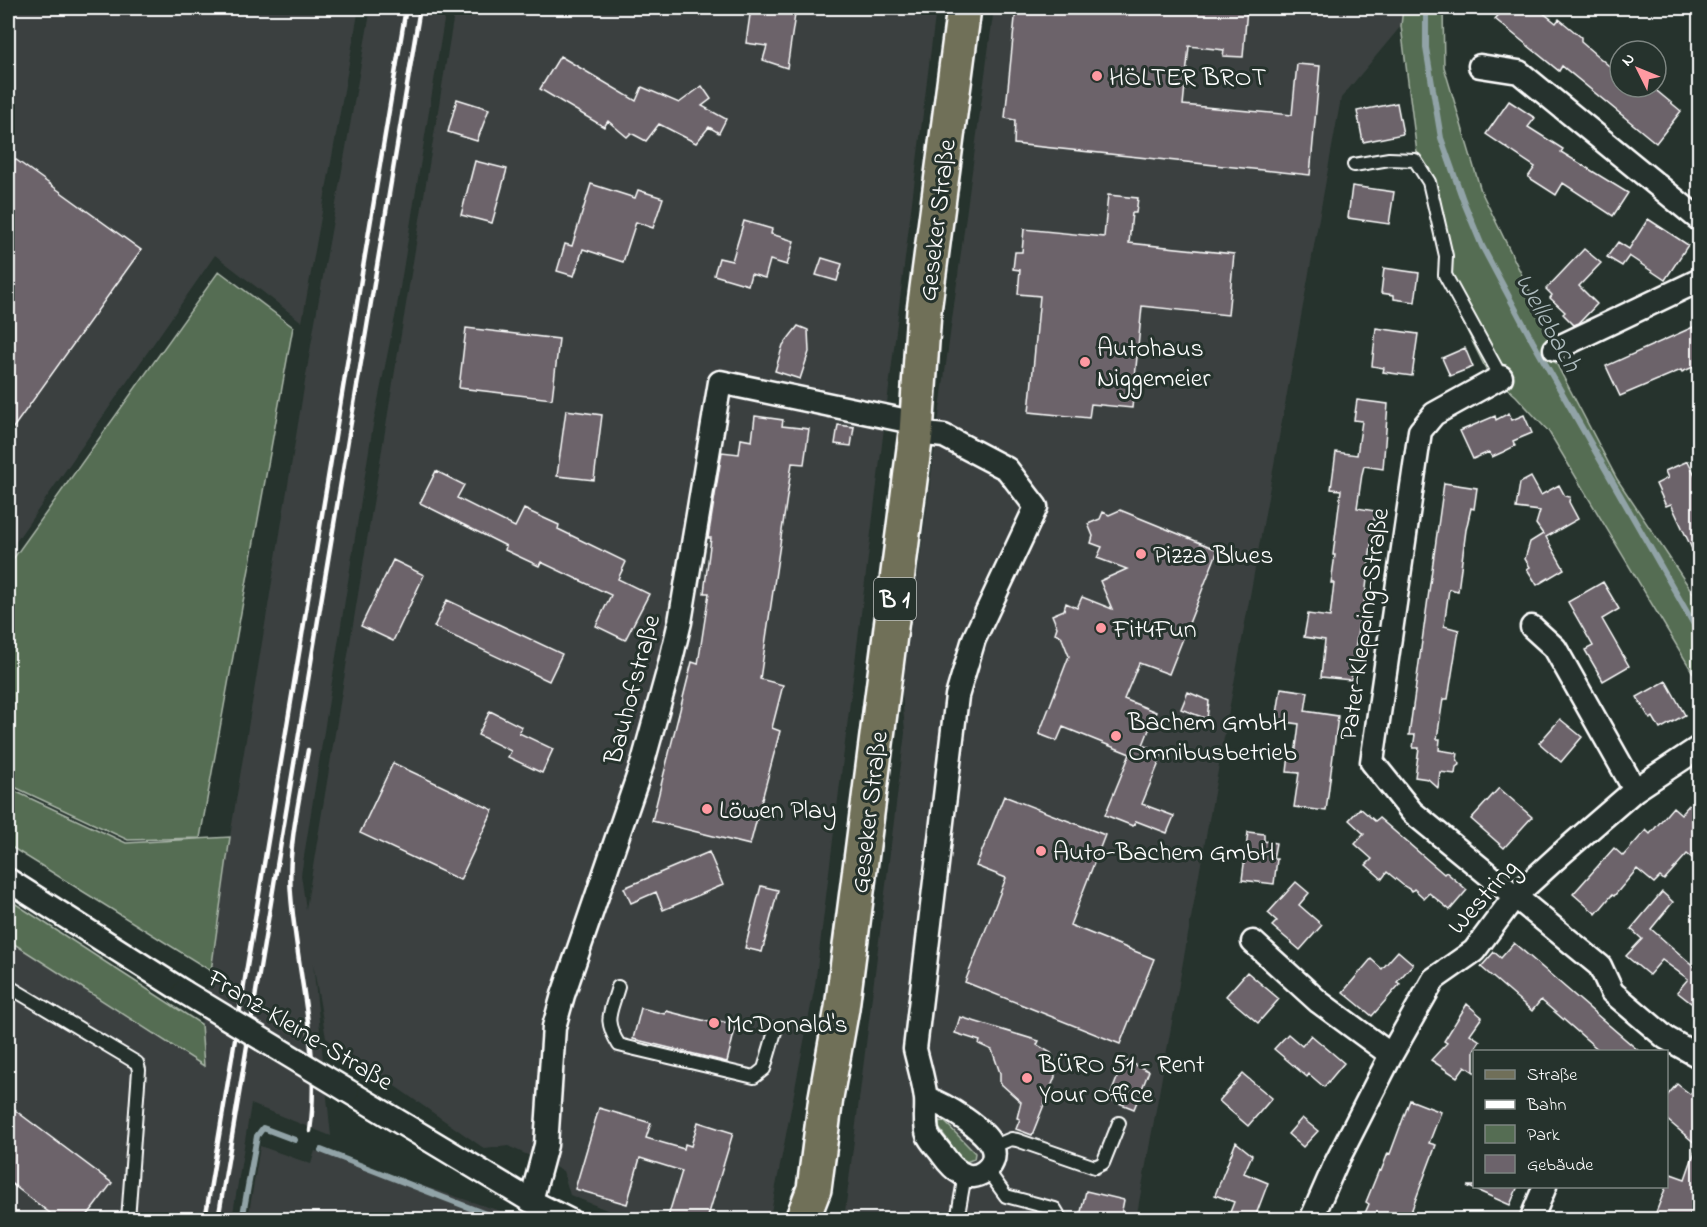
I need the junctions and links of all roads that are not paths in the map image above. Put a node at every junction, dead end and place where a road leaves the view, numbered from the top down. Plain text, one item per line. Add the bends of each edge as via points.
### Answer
1 (964, 8) edge
2 (1480, 66) dead end
3 (1354, 165) dead end
4 (1700, 220) edge
5 (1700, 280) edge
6 (1555, 349) dead end
7 (1501, 377) joint
8 (917, 428) junction
9 (1532, 627) dead end
10 (1700, 747) edge
11 (1635, 790) junction
12 (8, 880) edge
13 (1515, 896) junction
14 (1253, 942) dead end
15 (8, 986) edge
16 (618, 987) dead end
17 (776, 1028) dead end
18 (1391, 1055) junction
19 (1700, 1057) edge
20 (926, 1098) junction
21 (1119, 1123) dead end
22 (993, 1147) junction
23 (987, 1170) junction
24 (962, 1174) junction
25 (1544, 1188) edge
26 (531, 1201) junction
27 (817, 1204) edge
28 (128, 1220) edge
29 (569, 1220) edge
30 (802, 1220) edge
31 (957, 1220) edge
32 (1057, 1220) edge
33 (1311, 1220) edge
34 (1531, 1220) edge

1 - 8 main road, Geseker Straße / B 1 via 924,311
2 - 4 street via 1519,72
3 - 7 lane via 1389,159 1415,160 1429,182 1446,256 1445,275
5 - 6 street
7 - 13 street, Pater-Klepping-Straße via 1434,414 1420,431 1372,762 1412,812
8 - 20 street via 944,436 1007,469 1036,507 974,639 957,696 915,1049
8 - 26 street, Bauhofstraße via 720,382 668,672 643,762 554,1027 546,1145
8 - 27 main road, Geseker Straße / B 1 via 843,1008 826,1096
9 - 11 street via 1555,648
10 - 11 street, Westring
11 - 13 street, Westring
12 - 26 street, Franz-Kleine-Straße, bridge via 183,992
13 - 18 street, Westring via 1474,951 1434,979
13 - 19 street, Pater-Klepping-Straße via 1600,966 1612,992 1666,1038
14 - 18 street via 1319,1002
15 - 28 lane via 137,1064
16 - 17 lane via 608,1022 619,1045 754,1077 764,1069
18 - 33 street, Westring
20 - 22 street via 969,1122
20 - 24 street via 928,1135
21 - 22 lane via 1103,1163 1095,1167 1017,1140
22 - 23 street via 993,1160
23 - 24 street via 975,1176
23 - 32 lane via 1006,1196 1055,1209
24 - 31 lane
25 - 34 street
26 - 29 street, Franz-Kleine-Straße
27 - 30 main road, Geseker Straße / B 1

